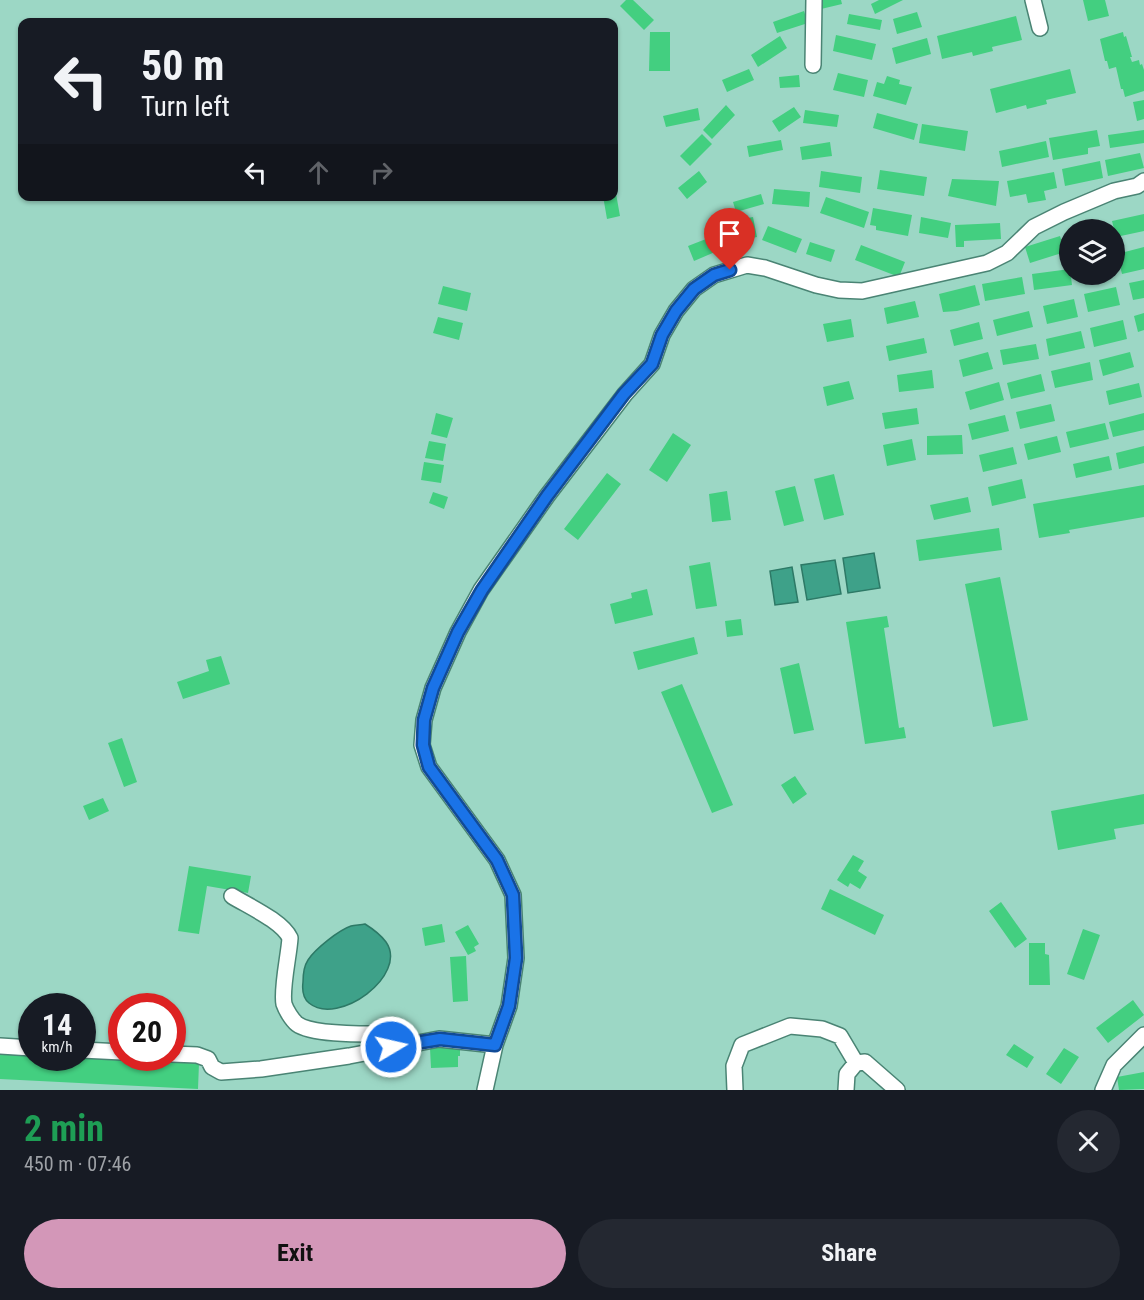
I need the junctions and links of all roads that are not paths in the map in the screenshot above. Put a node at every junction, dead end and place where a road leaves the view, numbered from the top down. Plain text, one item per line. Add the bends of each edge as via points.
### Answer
1 (814, 0) edge
2 (1034, 0) edge
3 (1040, 28) dead end
4 (813, 64) dead end
5 (1144, 180) edge
6 (232, 896) dead end
7 (1144, 1035) edge
8 (495, 1045) junction
9 (0, 1046) edge
10 (18, 1047) edge
11 (391, 1047) junction
12 (186, 1055) edge
13 (856, 1063) junction
14 (485, 1090) edge
15 (735, 1090) edge
16 (846, 1090) edge
17 (897, 1090) edge
18 (1103, 1090) edge

1 - 4 street
2 - 3 street
5 - 8 street via 1034,227 1007,253 987,263 862,291 816,285 747,265 714,275 694,289 676,311 652,364 624,394 554,487 482,590 437,679 424,720 423,745 429,767 497,860 513,895 516,958 509,1006
6 - 11 street via 287,932 290,938 284,1005 298,1025 347,1034 381,1034
7 - 18 street via 1114,1065
8 - 11 street via 440,1039
8 - 14 street
9 - 10 street
11 - 12 street via 221,1072 208,1059
13 - 15 street via 840,1036 822,1029 790,1026 742,1045 734,1066
13 - 16 street via 847,1074
13 - 17 street via 865,1062

